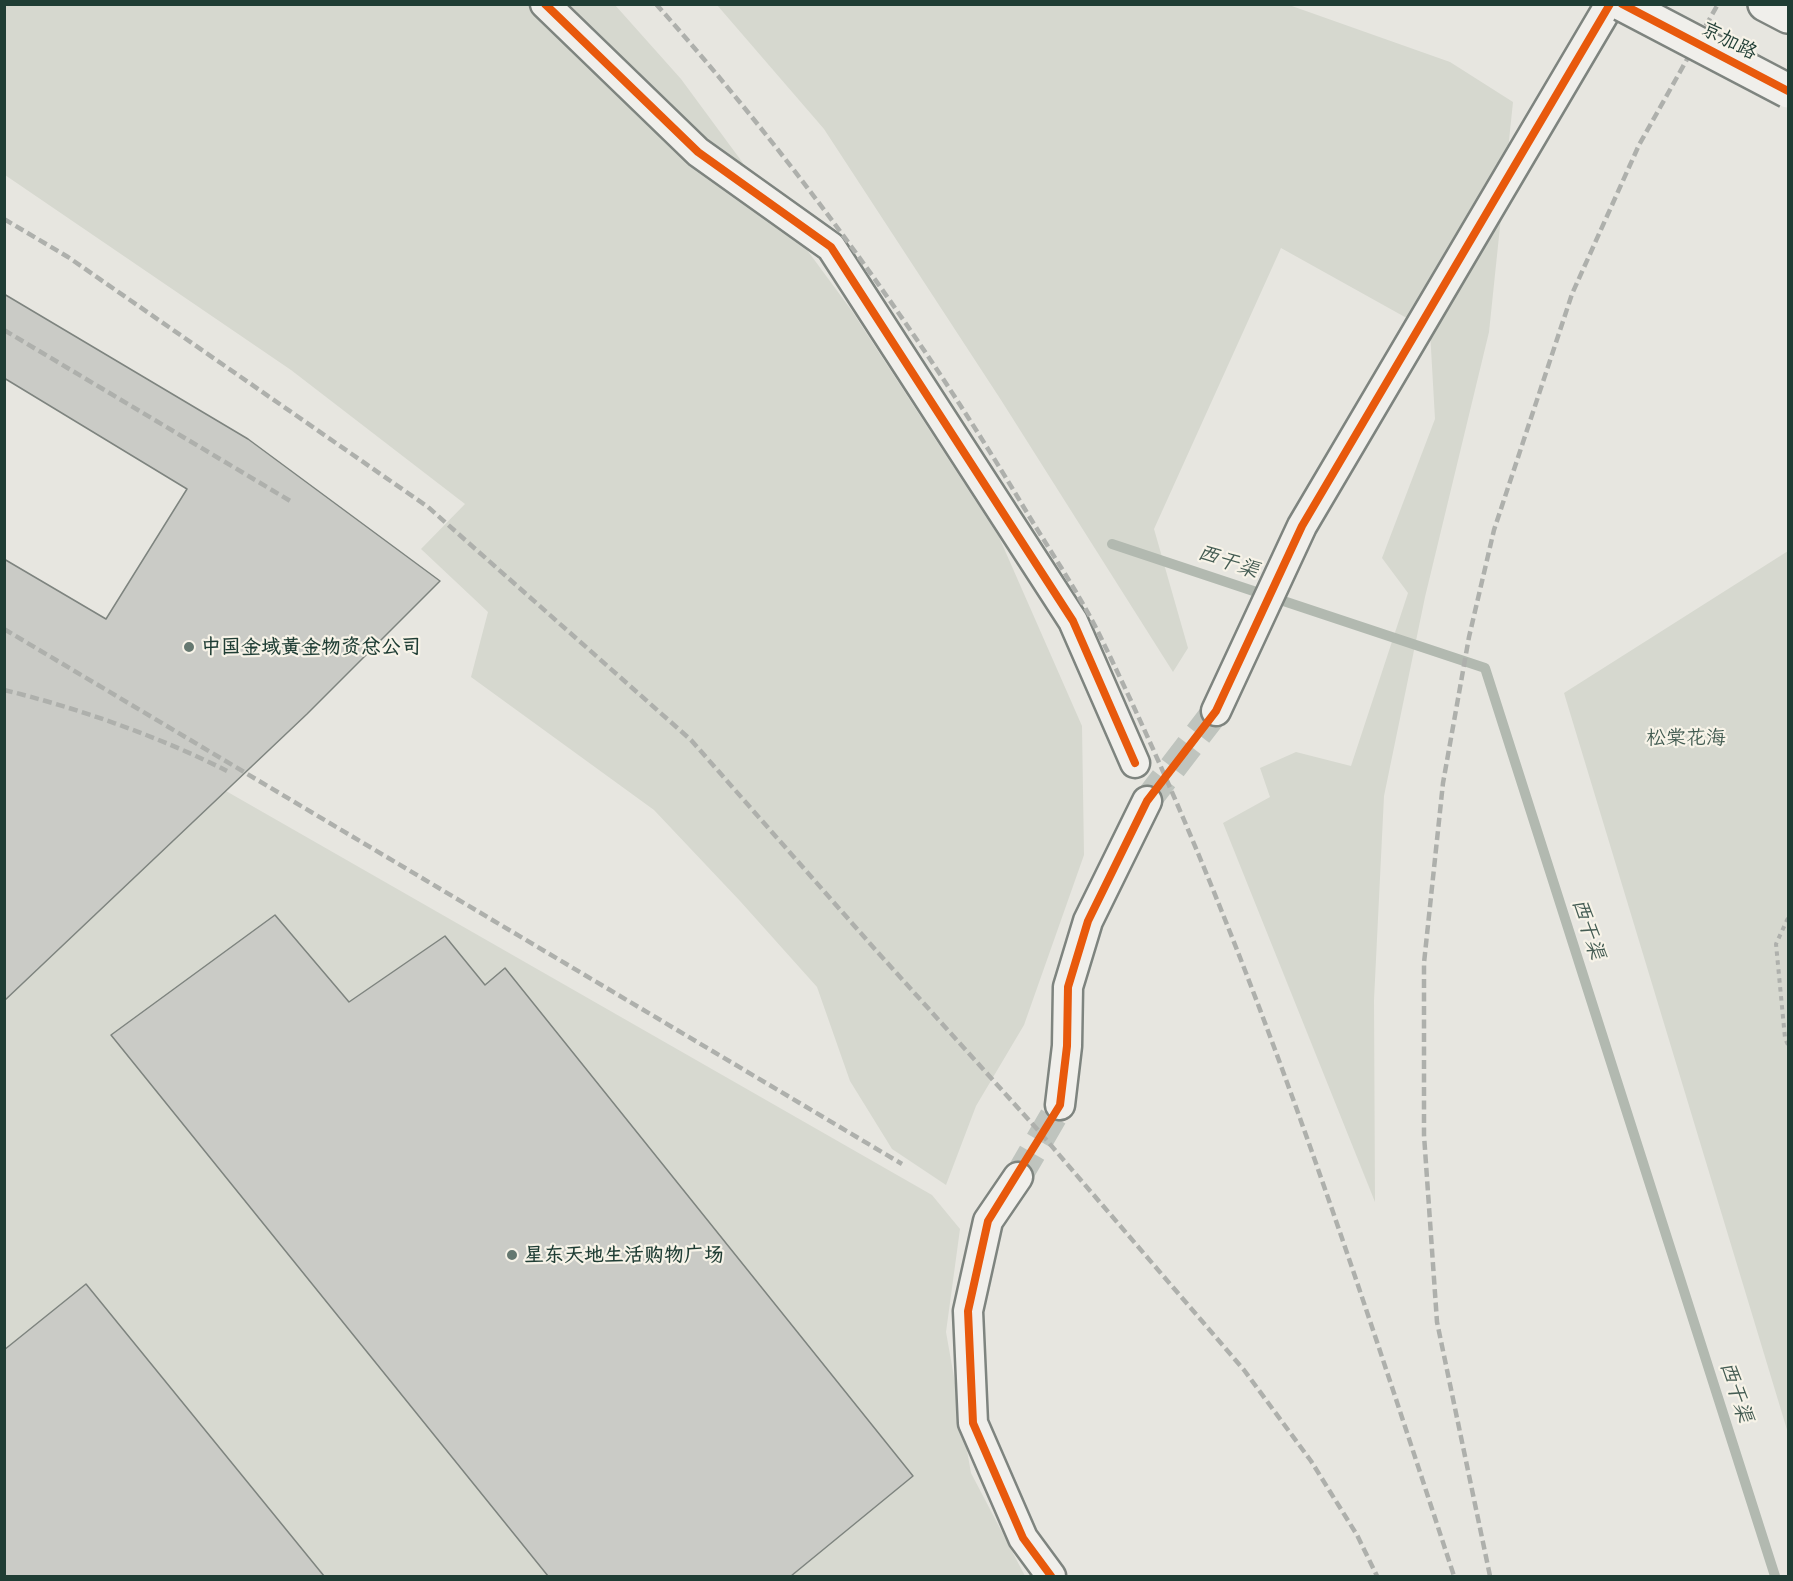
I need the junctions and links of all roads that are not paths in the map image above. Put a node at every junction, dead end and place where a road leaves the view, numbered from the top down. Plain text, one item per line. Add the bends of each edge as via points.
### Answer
1 (545, 4) edge
2 (1610, 4) edge
3 (1622, 4) edge
4 (1765, 4) edge
5 (1788, 16) edge
6 (1788, 91) edge
7 (1216, 711) tunnel mouth
8 (1135, 762) dead end
9 (1147, 801) tunnel mouth
10 (1060, 1105) tunnel mouth
11 (1018, 1177) tunnel mouth
12 (1051, 1576) edge

1 - 8 street via 698,152 831,247 1073,621
2 - 7 street via 1302,526
3 - 6 highway, 京加路, bridge
4 - 5 highway
9 - 10 street via 1088,921 1068,987
11 - 12 street via 988,1221 968,1311 973,1423 1023,1538

